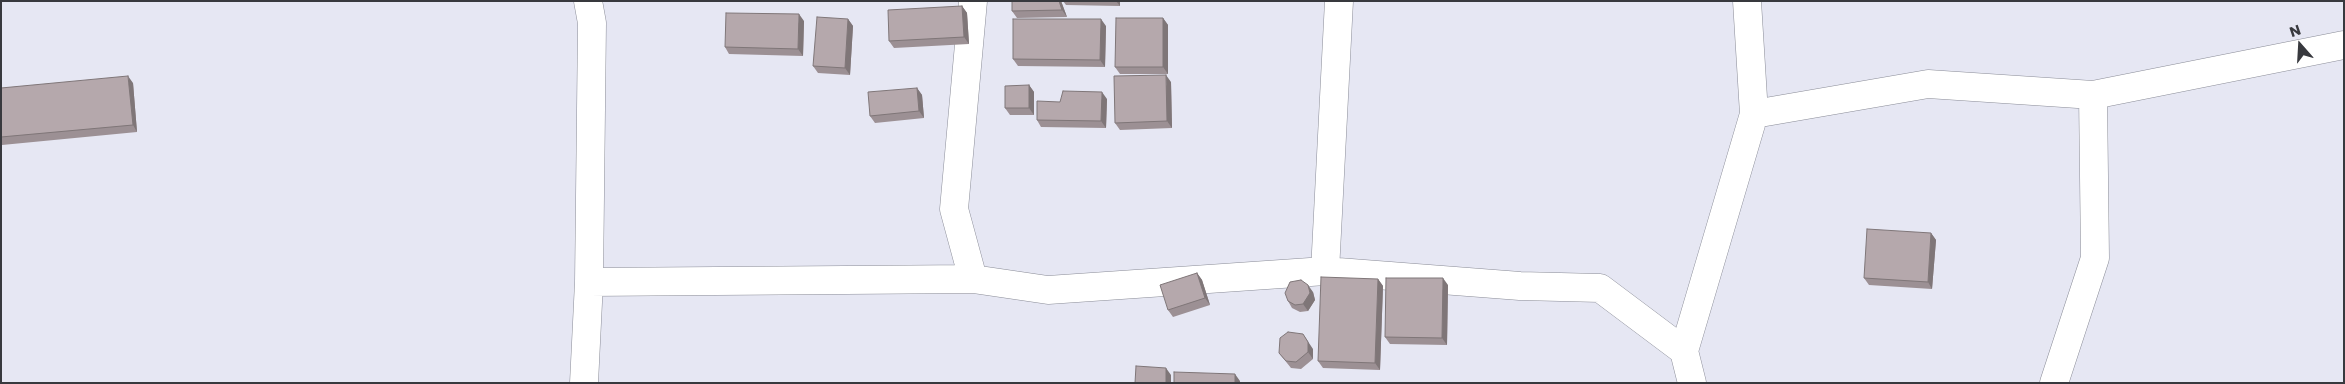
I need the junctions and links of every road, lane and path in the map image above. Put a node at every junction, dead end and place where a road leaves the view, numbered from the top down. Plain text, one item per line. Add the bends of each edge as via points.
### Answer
1 (588, 1) edge
2 (973, 1) edge
3 (1339, 1) edge
4 (1747, 1) edge
5 (2344, 45) edge
6 (2093, 95) junction
7 (1754, 114) junction
8 (1325, 271) junction
9 (974, 279) junction
10 (589, 282) junction
11 (1684, 351) junction
12 (584, 383) edge
13 (1692, 383) edge
14 (2054, 383) edge

1 - 10 street via 592,23
2 - 9 street via 954,208
3 - 8 street
4 - 7 street
5 - 6 street
6 - 7 street via 1928,84
6 - 14 street via 2095,258
7 - 11 street
8 - 9 street via 1048,290
8 - 11 street via 1520,286 1600,288
9 - 10 street
10 - 12 street
11 - 13 street

